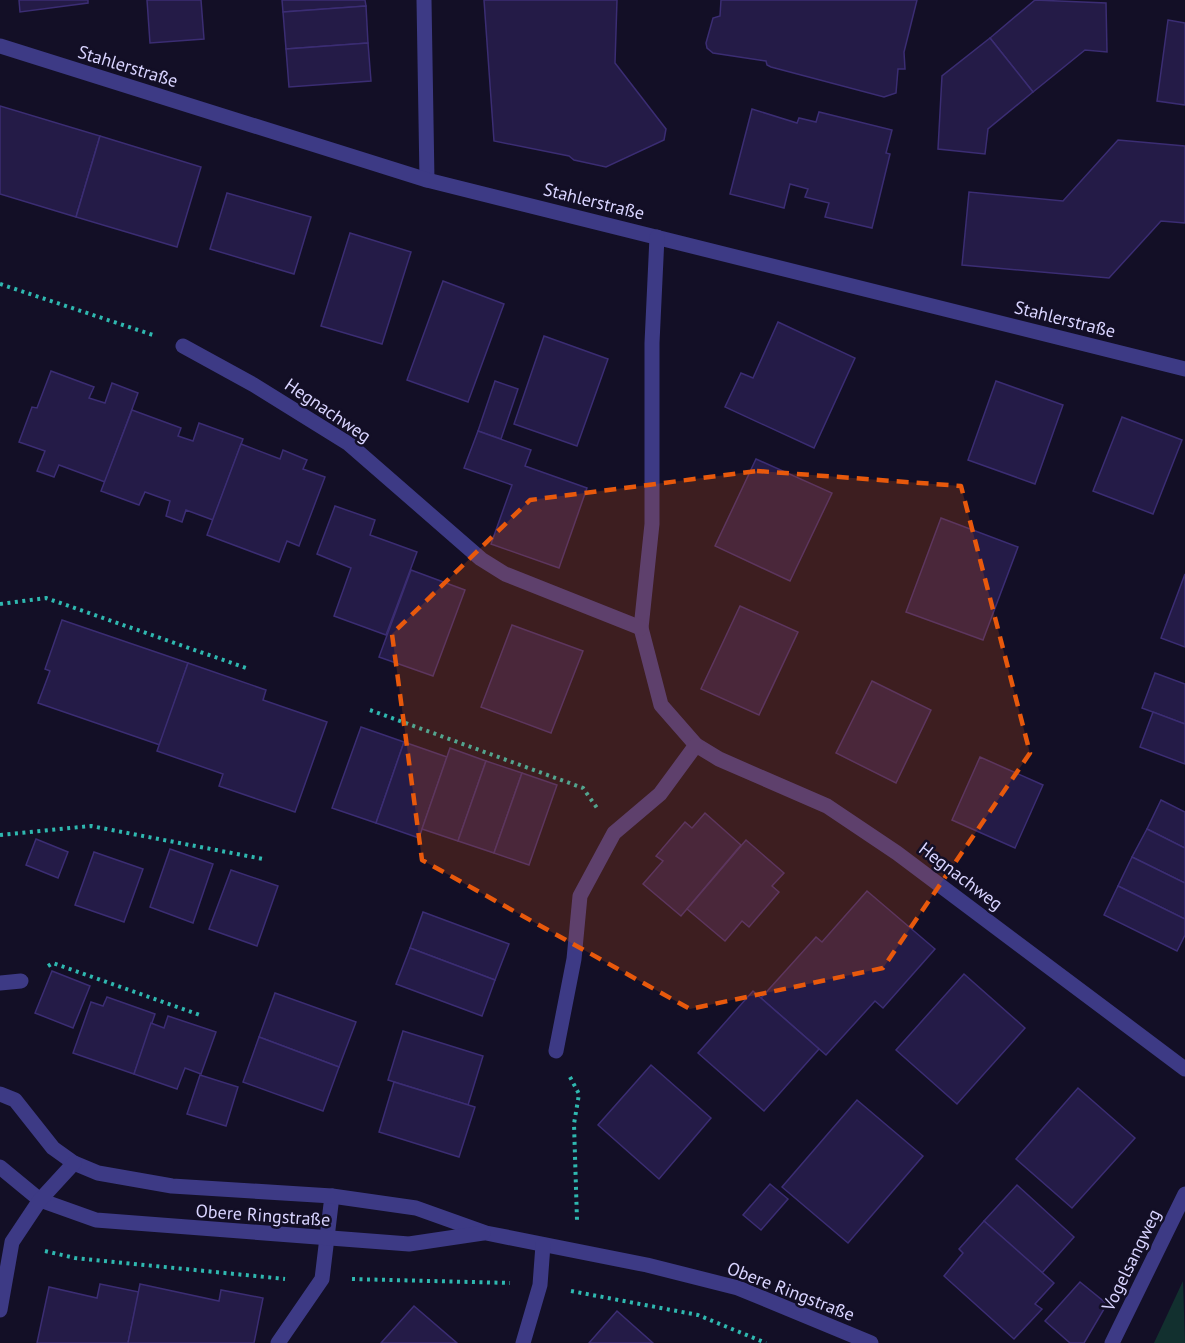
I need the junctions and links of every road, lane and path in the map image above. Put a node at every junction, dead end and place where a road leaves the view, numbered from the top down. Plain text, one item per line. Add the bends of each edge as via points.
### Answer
1 (424, 0) edge
2 (0, 46) edge
3 (427, 180) junction
4 (657, 237) junction
5 (0, 284) edge
6 (183, 346) joint
7 (1185, 369) edge
8 (0, 604) edge
9 (641, 628) junction
10 (249, 669) dead end
11 (370, 710) dead end
12 (696, 745) junction
13 (614, 833) junction
14 (0, 835) edge
15 (263, 859) dead end
16 (21, 981) joint
17 (0, 983) edge
18 (200, 1015) dead end
19 (556, 1051) joint
20 (1185, 1069) edge
21 (0, 1094) edge
22 (74, 1163) junction
23 (0, 1167) edge
24 (1185, 1194) edge
25 (332, 1196) junction
26 (40, 1200) junction
27 (486, 1233) junction
28 (326, 1239) junction
29 (6, 1241) edge
30 (543, 1245) junction
31 (575, 1250) junction
32 (322, 1279) junction
33 (540, 1285) junction
34 (0, 1310) edge
35 (278, 1343) edge
36 (523, 1343) edge
37 (766, 1343) edge
38 (871, 1343) edge
39 (1112, 1343) edge

1 - 3 street
2 - 3 street, Stahlerstraße
3 - 4 street, Stahlerstraße
4 - 7 street, Stahlerstraße
4 - 9 street, Hegnachweg via 652,343 652,524
5 - 6 path
6 - 9 street, Hegnachweg via 349,444 481,560 505,574
8 - 10 path via 46,598
9 - 12 street, Hegnachweg via 662,705
11 - 13 path via 583,788
12 - 13 street via 660,794
12 - 20 street, Hegnachweg via 756,777 827,806 897,853
13 - 19 street via 580,896 574,959
14 - 15 path via 91,826
16 - 17 street
16 - 18 path via 53,963
19 - 31 path via 579,1095 574,1124 578,1202
21 - 22 street, Obere Ringstraße via 15,1100 52,1148
22 - 25 street, Obere Ringstraße via 98,1173 147,1183
22 - 26 street
23 - 26 street, Obere Ringstraße
24 - 39 street, Vogelsangweg
25 - 27 street, Obere Ringstraße via 416,1208
25 - 28 street
26 - 28 street, Obere Ringstraße via 67,1212 105,1221
26 - 29 street
27 - 28 street, Obere Ringstraße via 409,1244
27 - 30 street, Obere Ringstraße
28 - 32 street
29 - 32 path via 75,1258
29 - 34 street
30 - 31 street, Obere Ringstraße
30 - 33 street
31 - 38 street, Obere Ringstraße via 738,1288
32 - 33 path
32 - 35 street
33 - 36 street
33 - 37 path via 698,1315

